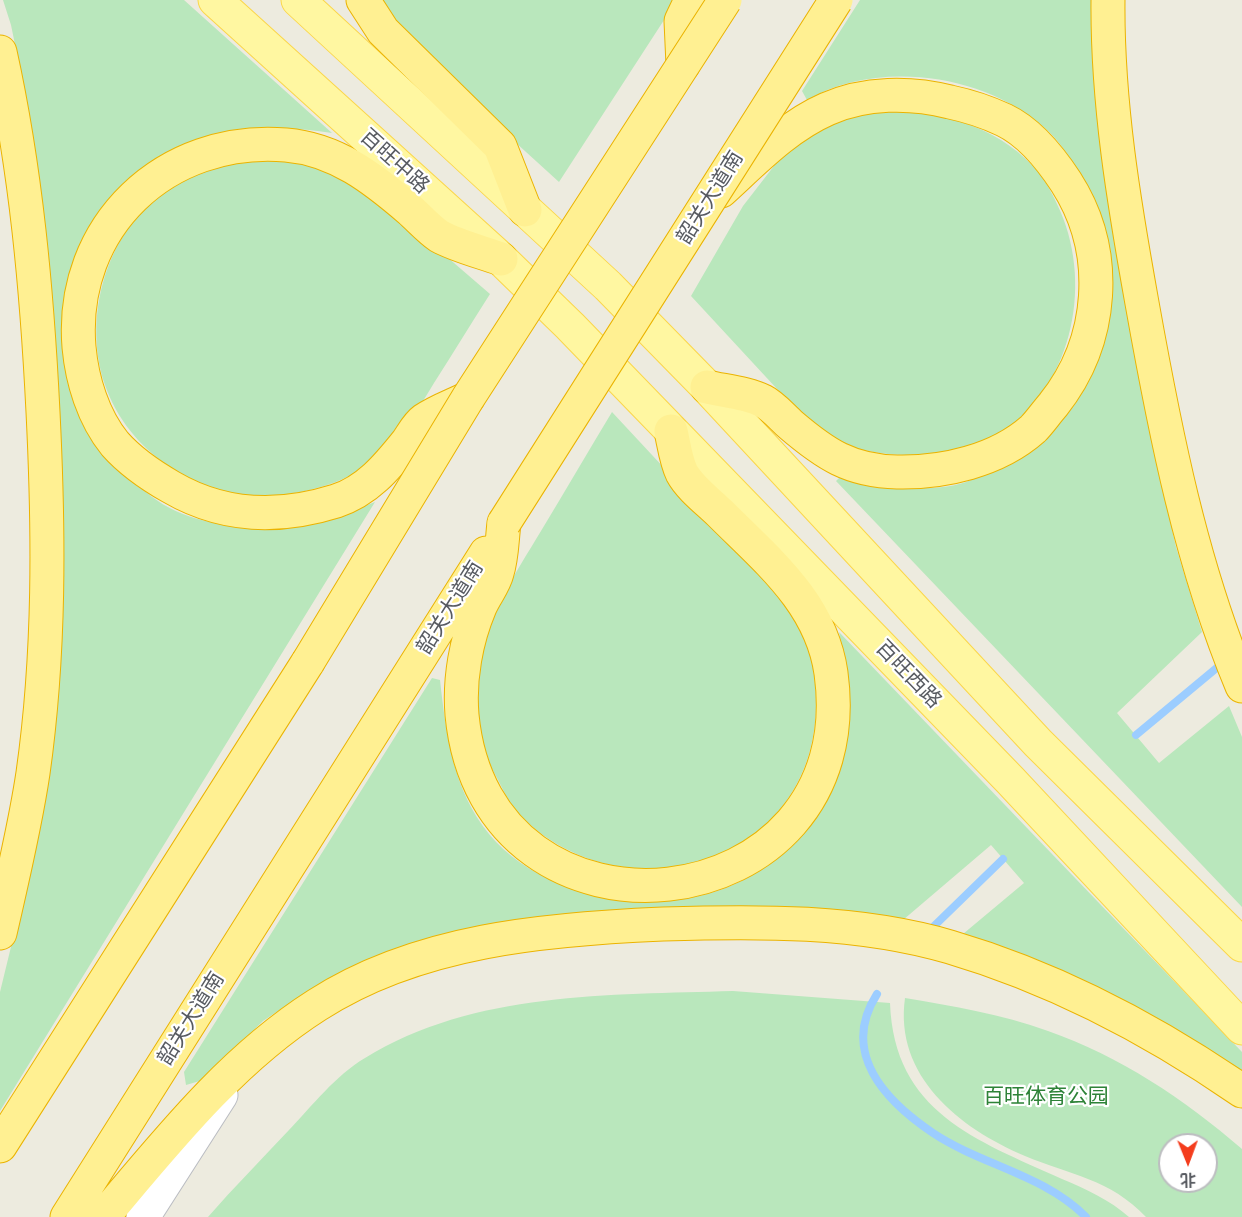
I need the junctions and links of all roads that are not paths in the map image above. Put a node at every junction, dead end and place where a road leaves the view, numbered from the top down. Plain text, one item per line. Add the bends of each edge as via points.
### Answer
1 (215, 0) edge
2 (298, 0) edge
3 (363, 0) edge
4 (691, 0) edge
5 (725, 0) edge
6 (836, 0) edge
7 (1108, 0) edge
8 (0, 52) edge
9 (683, 65) junction
10 (710, 201) junction
11 (525, 210) junction
12 (501, 259) junction
13 (570, 326) joint
14 (708, 387) junction
15 (468, 399) junction
16 (671, 431) junction
17 (504, 524) junction
18 (1242, 686) edge
19 (0, 933) edge
20 (1242, 945) edge
21 (1242, 1028) edge
22 (241, 1064) junction
23 (1242, 1091) edge
24 (0, 1146) edge
25 (67, 1217) edge
26 (103, 1217) edge
27 (143, 1217) edge

1 - 12 main road, 百旺中路
2 - 11 main road
3 - 11 highway via 383,31 500,146
4 - 9 highway via 681,21
5 - 9 highway, bridge
6 - 10 highway, 韶关大道南, bridge
7 - 18 highway via 1115,131 1165,431 1206,585
8 - 19 highway via 13,114 33,268 49,548 33,774
9 - 15 highway, bridge
10 - 14 highway via 776,140 810,117 849,101 878,96 936,98 971,107 1006,121 1031,140 1057,168 1074,195 1088,225 1095,256 1095,310 1086,345 1066,388 1033,429 980,459 952,468 898,472 849,465 820,450 763,400
10 - 17 highway, 韶关大道南, bridge
11 - 14 main road via 608,286
12 - 13 main road, 百旺中路
12 - 15 highway via 440,236 369,175 315,150 259,144 198,156 161,173 132,196 117,212 90,266 78,314 84,380 114,442 135,464 187,496 242,513 276,515 355,493 390,462 423,421
13 - 16 main road, 百旺西路
14 - 20 main road via 1038,743
15 - 24 highway, bridge via 308,662
16 - 17 highway via 682,474 794,590 813,614 827,648 834,704 824,767 807,800 777,839 749,860 706,879 666,886 623,885 548,862 498,814 473,767 462,716 470,632 497,573
16 - 21 main road, 百旺西路 via 1010,780
17 - 25 highway, 韶关大道南
22 - 23 highway via 317,1004 375,975 436,954 564,929 710,921 854,930 947,946 1001,964 1122,1016
22 - 26 highway
22 - 27 street

